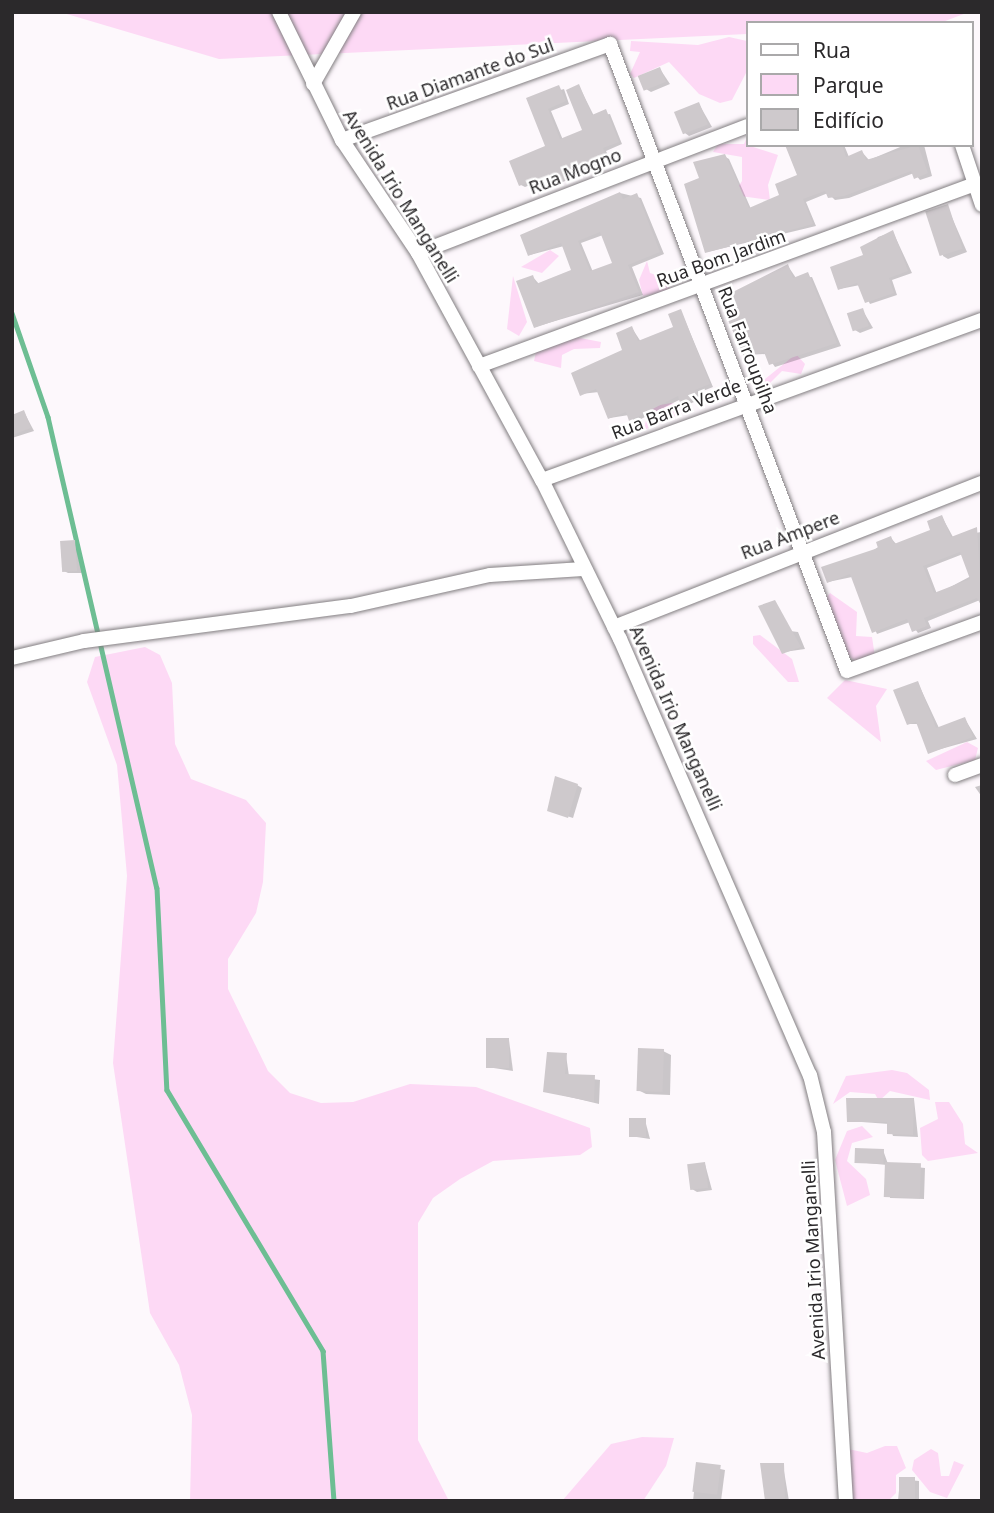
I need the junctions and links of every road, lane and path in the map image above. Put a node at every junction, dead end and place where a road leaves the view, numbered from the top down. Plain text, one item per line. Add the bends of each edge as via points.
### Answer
1 (279, 12) edge
2 (354, 12) edge
3 (610, 44) joint
4 (313, 84) junction
5 (746, 126) edge
6 (342, 140) junction
7 (963, 147) edge
8 (654, 161) junction
9 (975, 184) junction
10 (982, 205) edge
11 (418, 253) junction
12 (703, 286) junction
13 (982, 320) edge
14 (479, 366) junction
15 (748, 401) junction
16 (542, 481) junction
17 (982, 483) edge
18 (799, 550) junction
19 (583, 569) junction
20 (982, 622) edge
21 (614, 627) junction
22 (12, 658) edge
23 (982, 765) edge
24 (955, 775) dead end
25 (846, 1501) edge

1 - 4 street, Avenida Irio Manganelli
2 - 4 street
3 - 6 street, Rua Diamante do Sul
3 - 8 street, Rua Farroupilha
4 - 6 street, Avenida Irio Manganelli
5 - 8 street, Rua Mogno
6 - 11 street, Avenida Irio Manganelli
7 - 9 street
8 - 11 street, Rua Mogno
8 - 12 street, Rua Farroupilha
9 - 10 street
9 - 12 street, Rua Bom Jardim
11 - 14 street, Avenida Irio Manganelli
12 - 14 street, Rua Bom Jardim
12 - 15 street, Rua Farroupilha
13 - 15 street, Rua Barra Verde
14 - 16 street, Avenida Irio Manganelli
15 - 16 street, Rua Barra Verde
15 - 18 street, Rua Farroupilha
16 - 19 street, Avenida Irio Manganelli
17 - 18 street, Rua Ampere
18 - 20 street, Rua Farroupilha via 847,671
18 - 21 street, Rua Ampere
19 - 21 street, Avenida Irio Manganelli
19 - 22 street via 490,575 351,606 84,642
21 - 25 street, Avenida Irio Manganelli via 810,1075 824,1132
23 - 24 street

